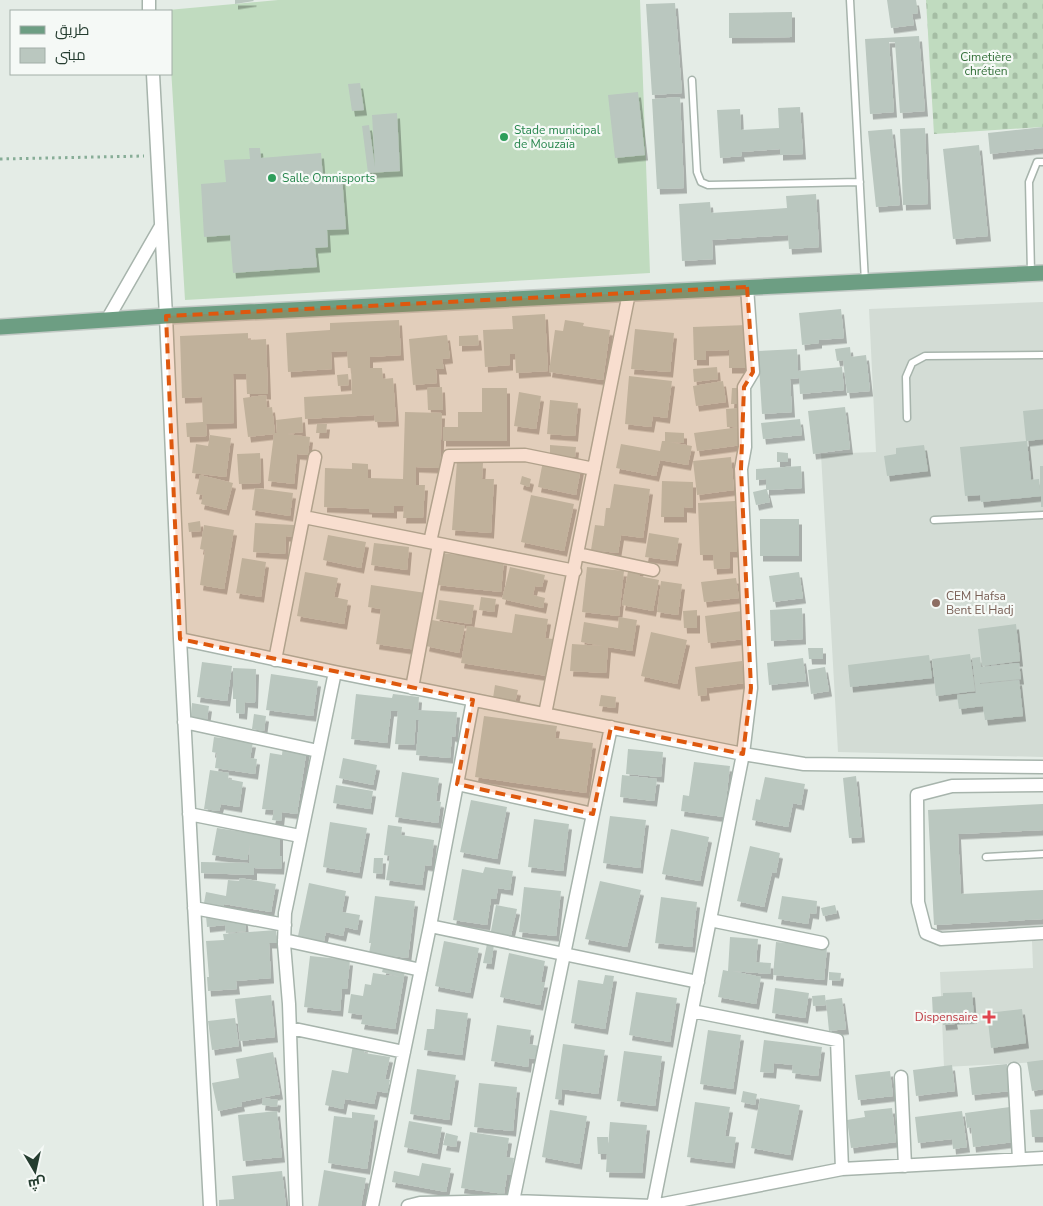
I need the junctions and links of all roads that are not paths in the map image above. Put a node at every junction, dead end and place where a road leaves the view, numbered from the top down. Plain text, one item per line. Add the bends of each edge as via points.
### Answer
1 (850, 0) edge
2 (153, 75) edge
3 (692, 80) dead end
4 (1043, 162) edge
5 (860, 182) junction
6 (161, 226) junction
7 (1037, 273) edge
8 (865, 282) junction
9 (747, 287) junction
10 (629, 294) junction
11 (166, 316) junction
12 (107, 320) junction
13 (0, 327) edge
14 (1043, 355) edge
15 (907, 418) dead end
16 (315, 457) dead end
17 (594, 469) junction
18 (1043, 515) edge
19 (304, 517) junction
20 (934, 520) dead end
21 (434, 543) junction
22 (578, 554) junction
23 (654, 570) dead end
24 (575, 571) junction
25 (180, 639) junction
26 (275, 660) junction
27 (335, 672) junction
28 (412, 688) junction
29 (473, 700) junction
30 (545, 714) junction
31 (184, 722) junction
32 (611, 727) junction
33 (318, 751) junction
34 (743, 754) junction
35 (1043, 767) edge
36 (457, 784) junction
37 (1043, 785) edge
38 (189, 814) junction
39 (593, 814) junction
40 (300, 836) junction
41 (1043, 854) edge
42 (986, 857) dead end
43 (194, 908) junction
44 (710, 920) junction
45 (284, 925) junction
46 (430, 926) junction
47 (1043, 933) edge
48 (284, 940) junction
49 (822, 943) dead end
50 (564, 955) junction
51 (421, 970) junction
52 (698, 982) junction
53 (692, 1011) junction
54 (290, 1028) junction
55 (404, 1052) junction
56 (1014, 1070) dead end
57 (901, 1077) dead end
58 (1043, 1158) edge
59 (1019, 1159) junction
60 (905, 1166) junction
61 (842, 1170) junction
62 (512, 1201) junction
63 (210, 1206) edge
64 (296, 1206) edge
65 (372, 1206) edge
66 (408, 1206) edge
67 (653, 1206) edge

1 - 5 lane
2 - 6 street
3 - 5 lane via 697,172 701,182 708,185
4 - 7 lane via 1037,162 1028,182
5 - 8 lane
6 - 11 street
6 - 12 street
7 - 8 main road
8 - 9 main road
9 - 10 main road
9 - 34 street via 753,372 744,387 745,447 741,469 751,688
10 - 11 main road
10 - 17 street
11 - 12 main road
11 - 25 street
12 - 13 main road
14 - 15 lane via 925,356 912,363 906,377
16 - 19 street
17 - 21 street via 525,455 449,456
17 - 22 street
18 - 20 lane
19 - 21 street
19 - 26 street
21 - 24 street
21 - 28 street
22 - 23 street
22 - 24 street
24 - 30 street
25 - 26 street
25 - 31 street
26 - 27 street
27 - 28 street
27 - 33 street
28 - 29 street
29 - 30 street
29 - 36 street
30 - 32 street
31 - 33 street
31 - 38 street
32 - 34 street
32 - 39 street
33 - 40 street
34 - 35 street via 804,764
34 - 44 street
36 - 39 street
36 - 46 street
37 - 47 street via 952,786 917,795 918,902 926,932 941,939
38 - 40 street
38 - 43 street
39 - 50 street
40 - 45 street
41 - 42 lane
43 - 45 street
43 - 63 street
44 - 49 street
44 - 52 street
45 - 48 street
46 - 50 street
46 - 51 street
48 - 51 street
48 - 54 street
50 - 52 street
50 - 62 street
51 - 55 street
52 - 53 street
53 - 61 street via 836,1040
53 - 67 street
54 - 55 street
54 - 64 street
55 - 65 street
56 - 59 street
57 - 60 street
58 - 59 street
59 - 60 street
60 - 61 street
61 - 67 street
62 - 66 street
62 - 67 street

